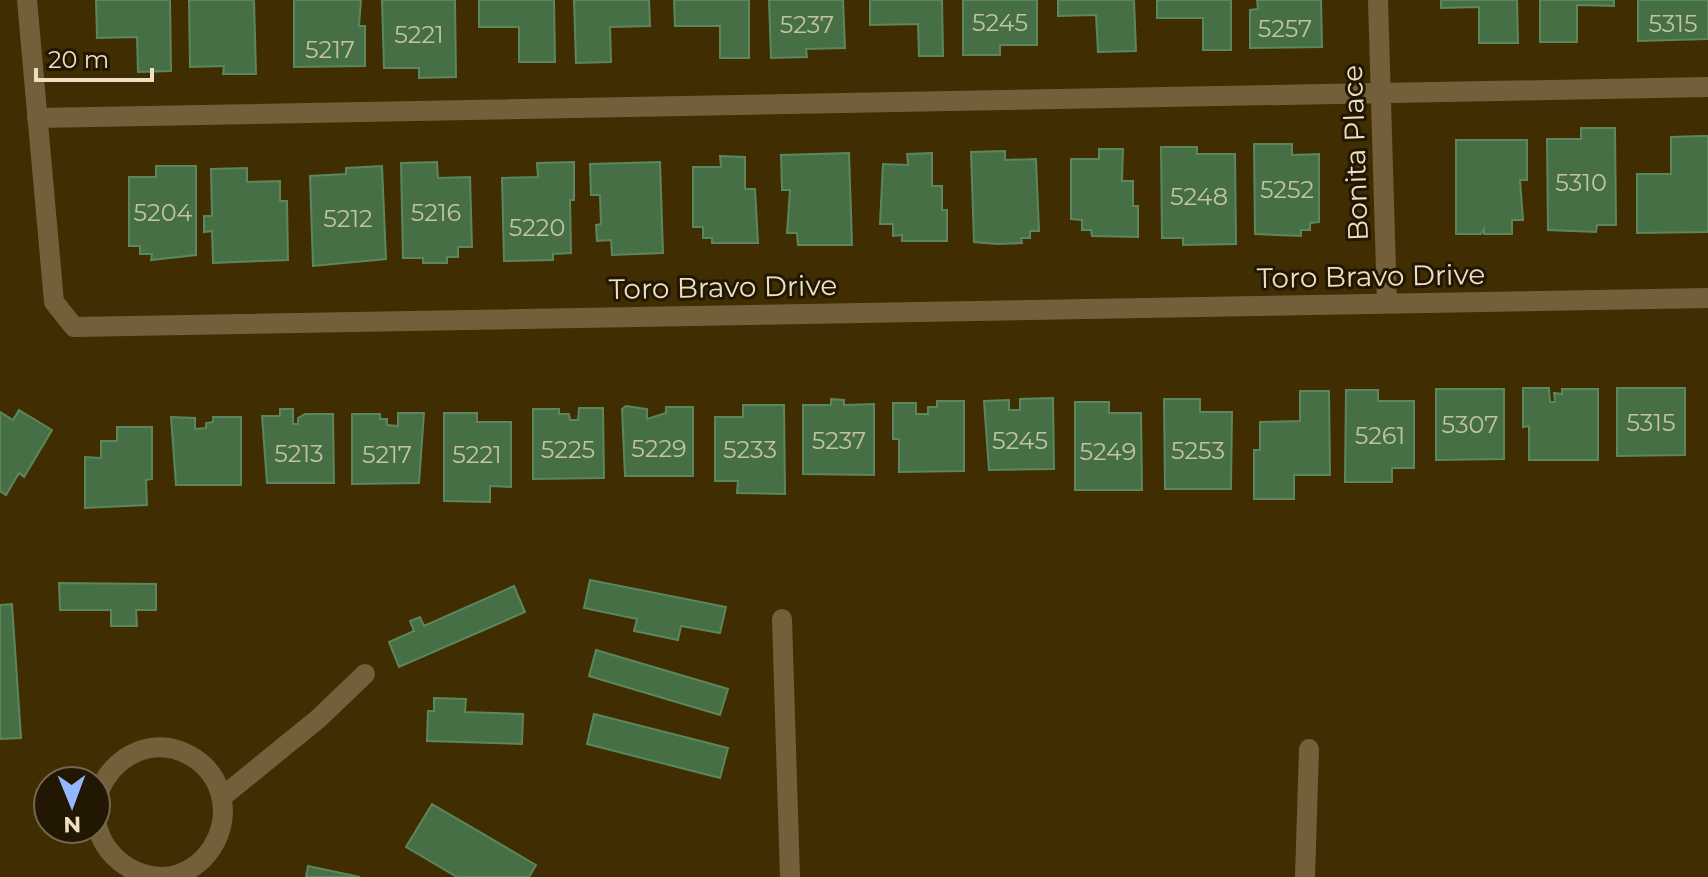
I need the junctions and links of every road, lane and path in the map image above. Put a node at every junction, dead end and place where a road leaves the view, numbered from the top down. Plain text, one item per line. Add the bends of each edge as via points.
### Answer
1 (27, 0) edge
2 (1378, 0) edge
3 (1708, 87) edge
4 (1381, 91) junction
5 (37, 118) junction
6 (1708, 298) edge
7 (1387, 304) junction
8 (782, 619) dead end
9 (365, 674) dead end
10 (1309, 749) dead end
11 (112, 769) edge
12 (222, 797) junction
13 (104, 845) edge
14 (152, 876) edge
15 (790, 877) edge
16 (1305, 877) edge

1 - 5 street, Toro Bravo Drive
2 - 4 street, Bonita Place
3 - 4 street
4 - 5 street
4 - 7 street, Bonita Place
5 - 7 street, Toro Bravo Drive via 54,302 74,327
6 - 7 street, Toro Bravo Drive
8 - 15 street
9 - 12 street
10 - 16 street
11 - 12 street via 146,749 167,748 205,766
12 - 14 street via 223,824 203,860 185,871
13 - 14 street via 123,866

